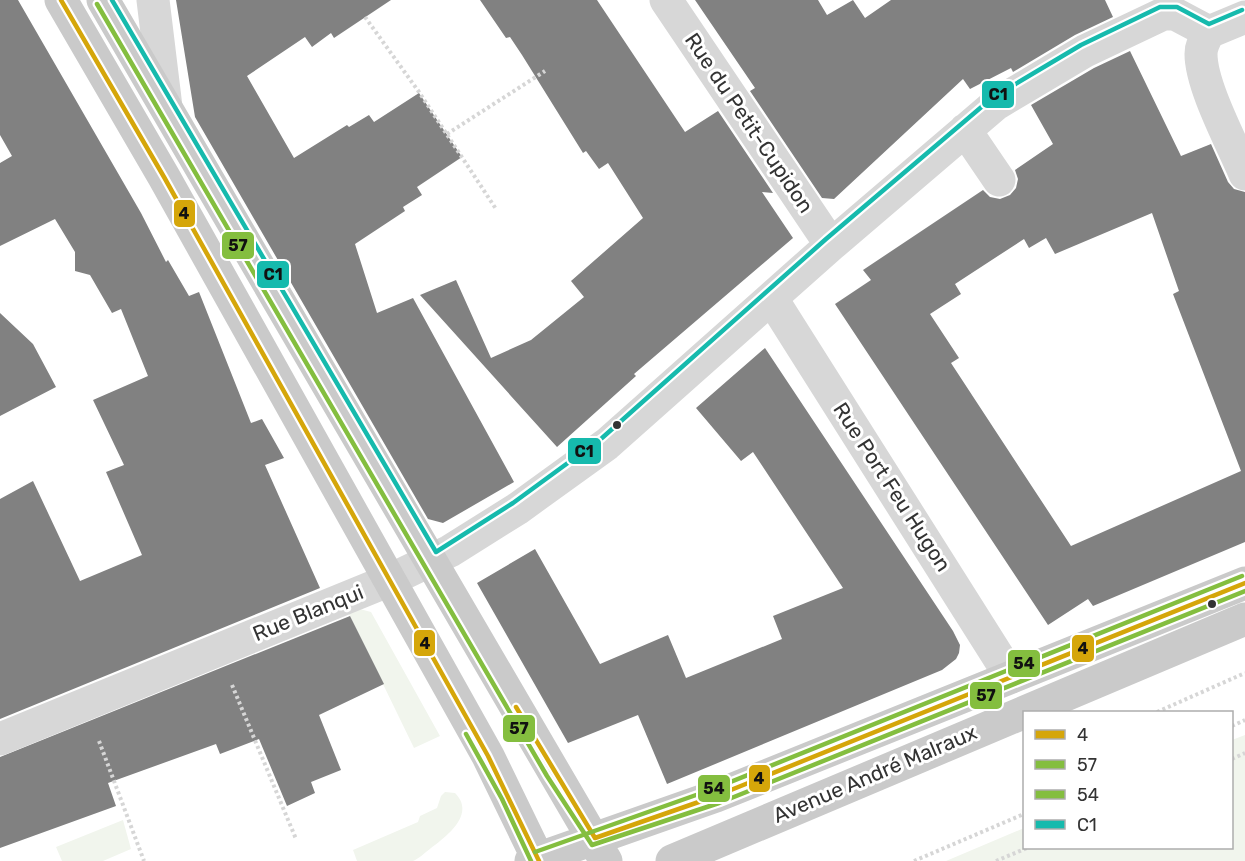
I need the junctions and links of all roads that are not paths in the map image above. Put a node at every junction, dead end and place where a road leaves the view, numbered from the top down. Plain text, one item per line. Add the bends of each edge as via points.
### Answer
1 (61, 0) edge
2 (103, 0) edge
3 (153, 0) edge
4 (666, 0) edge
5 (1159, 7) edge
6 (1245, 17) edge
7 (1209, 32) junction
8 (166, 107) junction
9 (965, 130) junction
10 (1245, 174) edge
11 (999, 180) dead end
12 (831, 245) junction
13 (772, 299) junction
14 (433, 562) junction
15 (390, 580) junction
16 (1245, 583) edge
17 (1245, 619) edge
18 (1011, 677) junction
19 (1027, 711) edge
20 (1023, 713) edge
21 (0, 739) edge
22 (600, 850) edge
23 (536, 860) edge
24 (672, 861) edge

1 - 15 main road
2 - 8 main road
3 - 8 street
4 - 12 street, Rue du Petit-Cupidon
5 - 7 street
5 - 9 street, Rue Blanqui via 996,105
6 - 7 street
7 - 10 street via 1201,55 1207,83
8 - 14 main road
9 - 11 street
9 - 12 street, Rue Blanqui
12 - 13 street, Rue Blanqui
13 - 14 street, Rue Blanqui via 607,444 517,509
13 - 18 street, Rue Port Feu Hugon
14 - 15 street, Rue Blanqui
14 - 22 main road
15 - 21 street, Rue Blanqui
15 - 23 main road via 503,784
16 - 18 main road, Avenue André Malraux
17 - 19 main road, Avenue André Malraux
18 - 22 main road, Avenue André Malraux via 716,796
20 - 24 main road, Avenue André Malraux
22 - 23 main road, Avenue André Malraux

